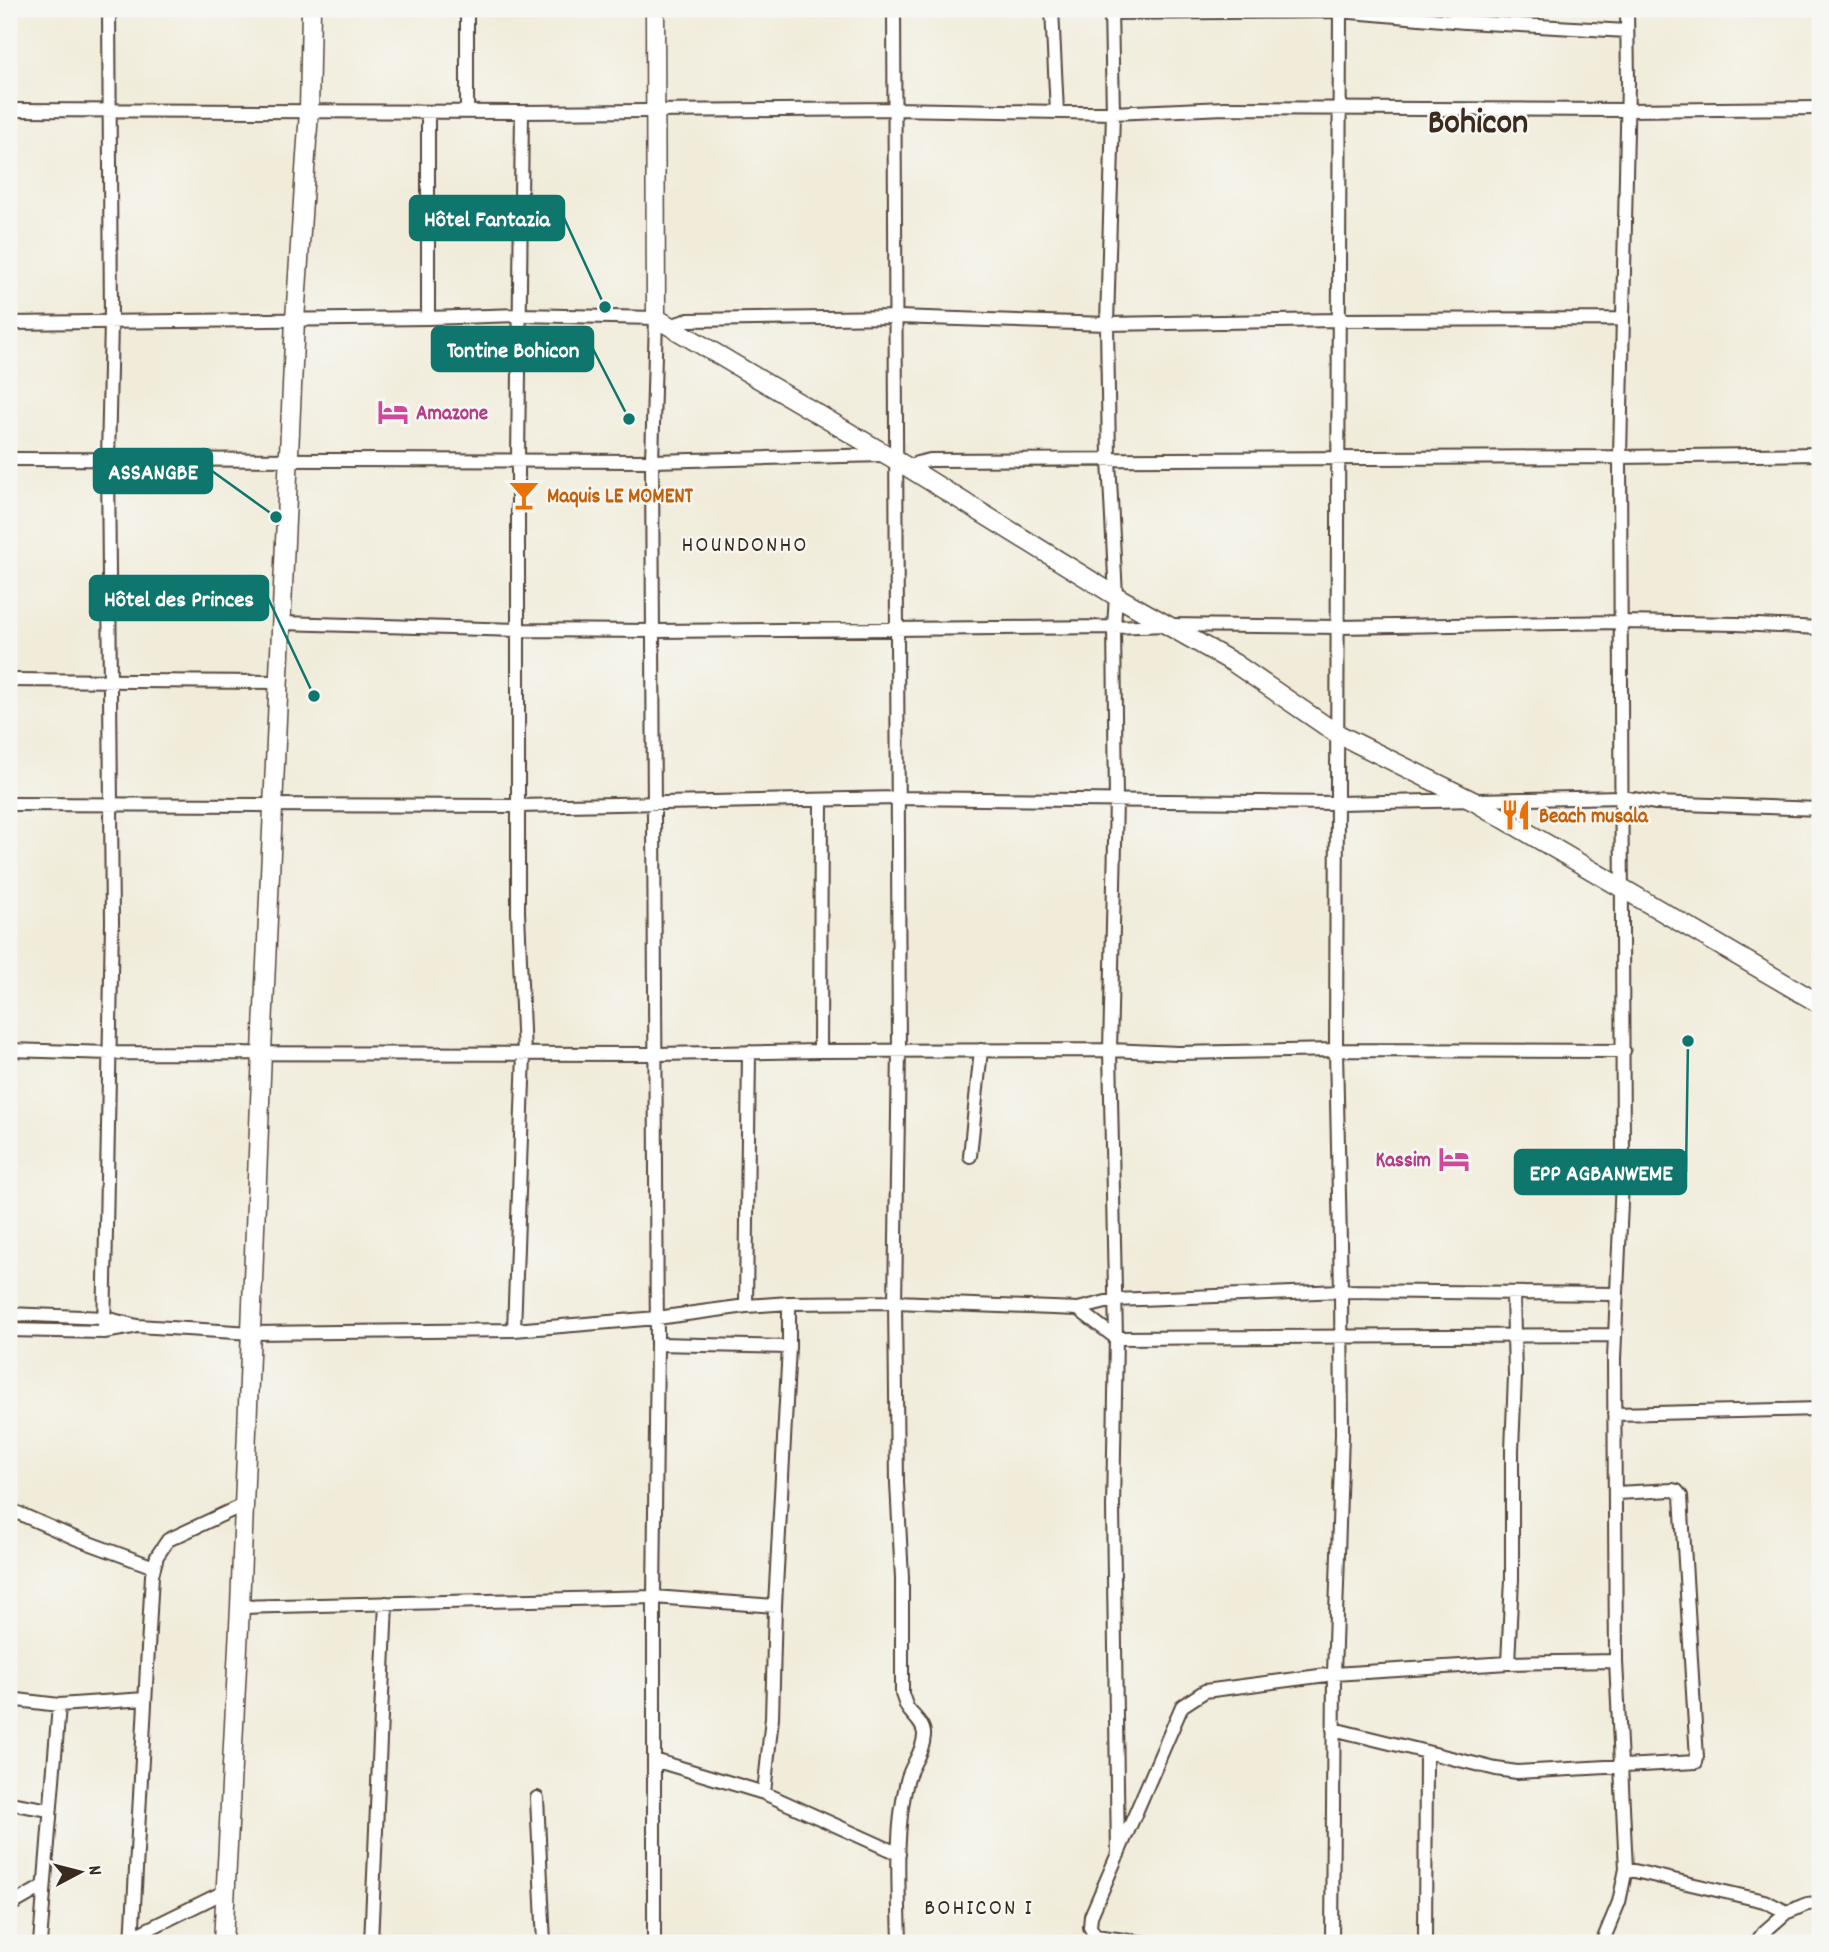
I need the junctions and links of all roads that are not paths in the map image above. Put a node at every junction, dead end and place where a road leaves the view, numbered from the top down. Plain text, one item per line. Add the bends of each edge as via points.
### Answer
1 (109, 9) edge
2 (312, 9) edge
3 (467, 9) edge
4 (654, 9) edge
5 (894, 9) edge
6 (1052, 9) edge
7 (1627, 9) edge
8 (1340, 10) edge
9 (1111, 11) edge
10 (1627, 31) junction
11 (1340, 108) junction
12 (1820, 108) edge
13 (894, 109) junction
14 (9, 110) edge
15 (111, 110) junction
16 (656, 110) junction
17 (1626, 110) junction
18 (309, 111) junction
19 (428, 112) junction
20 (467, 112) junction
21 (522, 112) junction
22 (1056, 112) junction
23 (1113, 113) junction
24 (520, 315) junction
25 (897, 317) junction
26 (428, 318) junction
27 (1622, 319) junction
28 (295, 320) junction
29 (1338, 320) junction
30 (111, 322) junction
31 (663, 322) junction
32 (9, 323) edge
33 (1107, 324) junction
34 (1820, 454) edge
35 (1338, 457) junction
36 (1620, 457) junction
37 (9, 459) edge
38 (108, 459) junction
39 (289, 460) junction
40 (518, 460) junction
41 (1109, 460) junction
42 (652, 461) junction
43 (897, 462) junction
44 (1115, 596) junction
45 (1622, 622) junction
46 (282, 623) junction
47 (1166, 625) junction
48 (1114, 627) junction
49 (1339, 627) junction
50 (1820, 628) edge
51 (897, 629) junction
52 (518, 630) junction
53 (654, 631) junction
54 (9, 680) edge
55 (110, 681) junction
56 (279, 682) junction
57 (1336, 733) junction
58 (1622, 797) junction
59 (897, 798) junction
60 (821, 800) junction
61 (1116, 802) junction
62 (1475, 802) junction
63 (655, 803) junction
64 (1338, 803) junction
65 (9, 804) edge
66 (112, 805) junction
67 (274, 805) junction
68 (517, 806) junction
69 (1820, 809) edge
70 (1623, 890) junction
71 (1820, 1004) edge
72 (9, 1050) edge
73 (981, 1050) junction
74 (1110, 1050) junction
75 (1336, 1050) junction
76 (820, 1051) junction
77 (899, 1051) junction
78 (1623, 1051) junction
79 (262, 1052) junction
80 (749, 1052) junction
81 (111, 1053) junction
82 (524, 1054) junction
83 (657, 1054) junction
84 (970, 1156) dead end
85 (1341, 1292) junction
86 (1513, 1293) junction
87 (1615, 1294) junction
88 (1114, 1300) junction
89 (895, 1302) junction
90 (789, 1303) junction
91 (746, 1306) junction
92 (1078, 1309) junction
93 (9, 1314) edge
94 (105, 1318) junction
95 (657, 1318) junction
96 (137, 1326) junction
97 (9, 1330) edge
98 (514, 1330) junction
99 (104, 1332) junction
100 (252, 1333) junction
101 (1513, 1335) junction
102 (1614, 1335) junction
103 (1341, 1337) junction
104 (1116, 1338) junction
105 (657, 1344) junction
106 (789, 1347) junction
107 (1820, 1409) edge
108 (1614, 1414) junction
109 (1616, 1493) junction
110 (245, 1504) junction
111 (9, 1509) edge
112 (154, 1567) junction
113 (654, 1597) junction
114 (386, 1603) junction
115 (775, 1606) junction
116 (240, 1607) junction
117 (1616, 1661) junction
118 (1508, 1663) junction
119 (1334, 1674) junction
120 (9, 1699) edge
121 (145, 1699) junction
122 (59, 1705) junction
123 (1333, 1729) junction
124 (1426, 1752) junction
125 (654, 1760) junction
126 (1621, 1767) junction
127 (764, 1793) junction
128 (537, 1798) dead end
129 (9, 1803) edge
130 (50, 1810) junction
131 (899, 1853) junction
132 (1118, 1855) junction
133 (1626, 1869) junction
134 (44, 1886) junction
135 (226, 1891) junction
136 (9, 1906) edge
137 (1820, 1906) edge
138 (1787, 1912) junction
139 (133, 1940) edge
140 (40, 1943) edge
141 (120, 1943) edge
142 (223, 1943) edge
143 (371, 1943) edge
144 (544, 1943) edge
145 (654, 1943) edge
146 (900, 1943) edge
147 (1147, 1943) edge
148 (1332, 1943) edge
149 (1425, 1943) edge
150 (1602, 1943) edge
151 (1756, 1943) edge

1 - 15 street
2 - 18 street
3 - 20 street
4 - 16 street
5 - 13 street
6 - 22 street
7 - 10 street
8 - 9 street
8 - 10 street
8 - 11 street
9 - 23 street
10 - 17 street
11 - 17 street
11 - 23 street
11 - 29 street
12 - 17 street
13 - 16 street
13 - 22 street
13 - 25 street
14 - 15 street
15 - 18 street
15 - 30 street
16 - 21 street
16 - 31 street
17 - 27 street
18 - 19 street
18 - 28 street
19 - 20 street
19 - 26 street
20 - 21 street
21 - 24 street
22 - 23 street
23 - 33 street
24 - 26 street
24 - 31 street
24 - 40 street
25 - 31 street
25 - 33 street
25 - 43 street
26 - 28 street
27 - 29 street
27 - 36 street
28 - 30 street
28 - 39 street
29 - 33 street
29 - 35 street
30 - 32 street
30 - 38 street
31 - 42 street
31 - 43 street
33 - 41 street
34 - 36 street
35 - 36 street
35 - 41 street
35 - 49 street
36 - 45 street
37 - 38 street
38 - 39 street
38 - 55 street
39 - 40 street
39 - 46 street
40 - 42 street
40 - 52 street
41 - 43 street
41 - 44 street
42 - 43 street
42 - 53 street
43 - 44 street
43 - 51 street
44 - 47 street
44 - 48 street
45 - 49 street
45 - 50 street
45 - 58 street
46 - 52 street
46 - 56 street
47 - 48 street
47 - 49 street
47 - 57 street via 1234,663
48 - 51 street
48 - 61 street
49 - 57 street
51 - 53 street
51 - 59 street
52 - 53 street
52 - 68 street
53 - 63 street
54 - 55 street
55 - 56 street
55 - 66 street
56 - 67 street
57 - 62 street
57 - 64 street
58 - 62 street
58 - 69 street via 1656,803
58 - 70 street
59 - 60 street
59 - 61 street
59 - 77 street
60 - 63 street
60 - 76 street
61 - 64 street
61 - 74 street
62 - 64 street
62 - 70 street
63 - 68 street
63 - 83 street
64 - 75 street
65 - 66 street
66 - 67 street
66 - 81 street
67 - 68 street
67 - 79 street
68 - 82 street
70 - 71 street
70 - 78 street
72 - 81 street
73 - 74 street
73 - 77 street
73 - 84 street
74 - 75 street
74 - 88 street
75 - 78 street
75 - 85 street
76 - 77 street
76 - 80 street
77 - 89 street
78 - 87 street via 1623,1158
79 - 81 street
79 - 82 street
79 - 100 street
80 - 83 street
80 - 91 street
81 - 94 street
82 - 83 street
82 - 98 street
83 - 95 street
85 - 86 street
85 - 88 street
85 - 103 street
86 - 87 street
86 - 101 street
87 - 102 street
88 - 92 street
88 - 104 street
89 - 90 street
89 - 92 street
89 - 131 street via 901,1681 906,1706 925,1735 907,1779
90 - 91 street
90 - 106 street
91 - 95 street
92 - 104 street
93 - 94 street
94 - 96 street
94 - 99 street
95 - 98 street
95 - 105 street
96 - 99 street
96 - 100 street
97 - 99 street
98 - 100 street
100 - 110 street
101 - 102 street
101 - 103 street
101 - 118 street
102 - 108 street
103 - 104 street
103 - 119 street
104 - 132 street
105 - 106 street
105 - 113 street
106 - 115 street
107 - 108 street
108 - 109 street
109 - 117 street
109 - 126 street via 1673,1490 1681,1496 1697,1758 1693,1763
110 - 112 street via 168,1540
110 - 116 street
111 - 112 street
112 - 121 street
113 - 114 street
113 - 115 street
113 - 125 street
114 - 116 street
114 - 143 street
115 - 127 street via 772,1718
116 - 135 street
117 - 118 street
117 - 126 street
118 - 119 street
119 - 123 street
119 - 132 street via 1205,1691 1182,1706
120 - 122 street
121 - 122 street
121 - 139 street
122 - 130 street
123 - 124 street
123 - 148 street
124 - 126 street via 1517,1772
124 - 149 street
125 - 127 street
125 - 145 street
126 - 133 street
127 - 131 street
128 - 144 street
129 - 130 street
130 - 134 street
131 - 146 street
132 - 147 street via 1090,1927 1094,1936
133 - 138 street via 1764,1901
133 - 150 street via 1619,1902
134 - 136 street
134 - 140 street
135 - 139 street
135 - 142 street
137 - 138 street via 1806,1904
138 - 151 street
139 - 141 street

